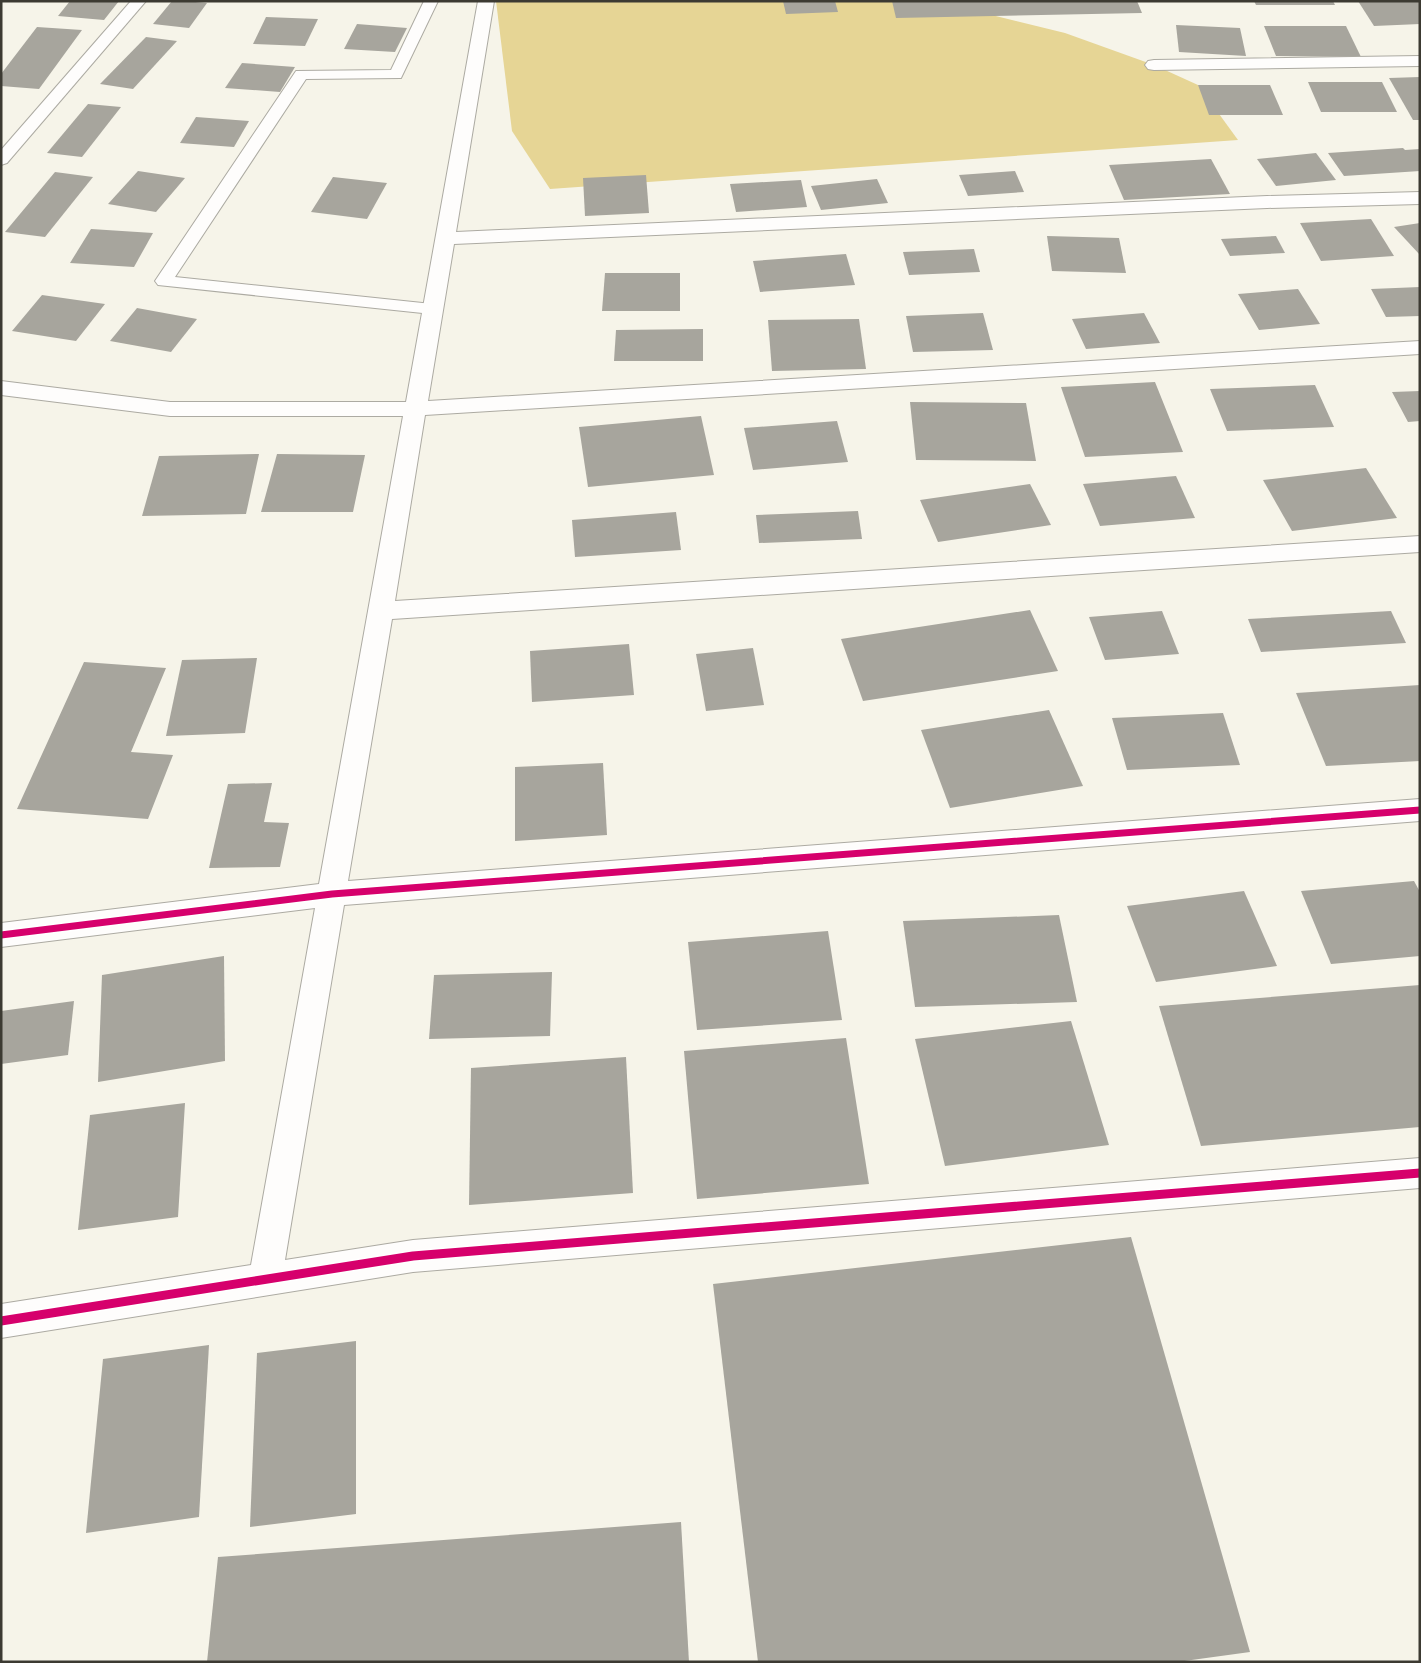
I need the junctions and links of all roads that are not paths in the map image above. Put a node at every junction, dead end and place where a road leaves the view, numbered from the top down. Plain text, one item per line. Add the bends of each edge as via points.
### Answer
1 (139, 1) edge
2 (431, 1) edge
3 (486, 1) edge
4 (1420, 61) edge
5 (1154, 65) dead end
6 (1, 160) edge
7 (1420, 198) edge
8 (445, 238) junction
9 (432, 309) junction
10 (1420, 347) edge
11 (1, 388) edge
12 (415, 409) junction
13 (1420, 544) edge
14 (380, 611) junction
15 (1420, 810) edge
16 (332, 894) junction
17 (1, 935) edge
18 (1420, 1174) edge
19 (265, 1280) junction
20 (1, 1321) edge

1 - 6 lane
2 - 9 lane via 396,75 301,74 164,281
3 - 8 street
4 - 5 street
7 - 8 street
8 - 9 street
9 - 12 street
10 - 12 street
11 - 12 street via 170,409
12 - 14 street
13 - 14 street
14 - 16 street
15 - 16 street
16 - 17 street
16 - 19 street
18 - 19 street via 413,1256
19 - 20 street

